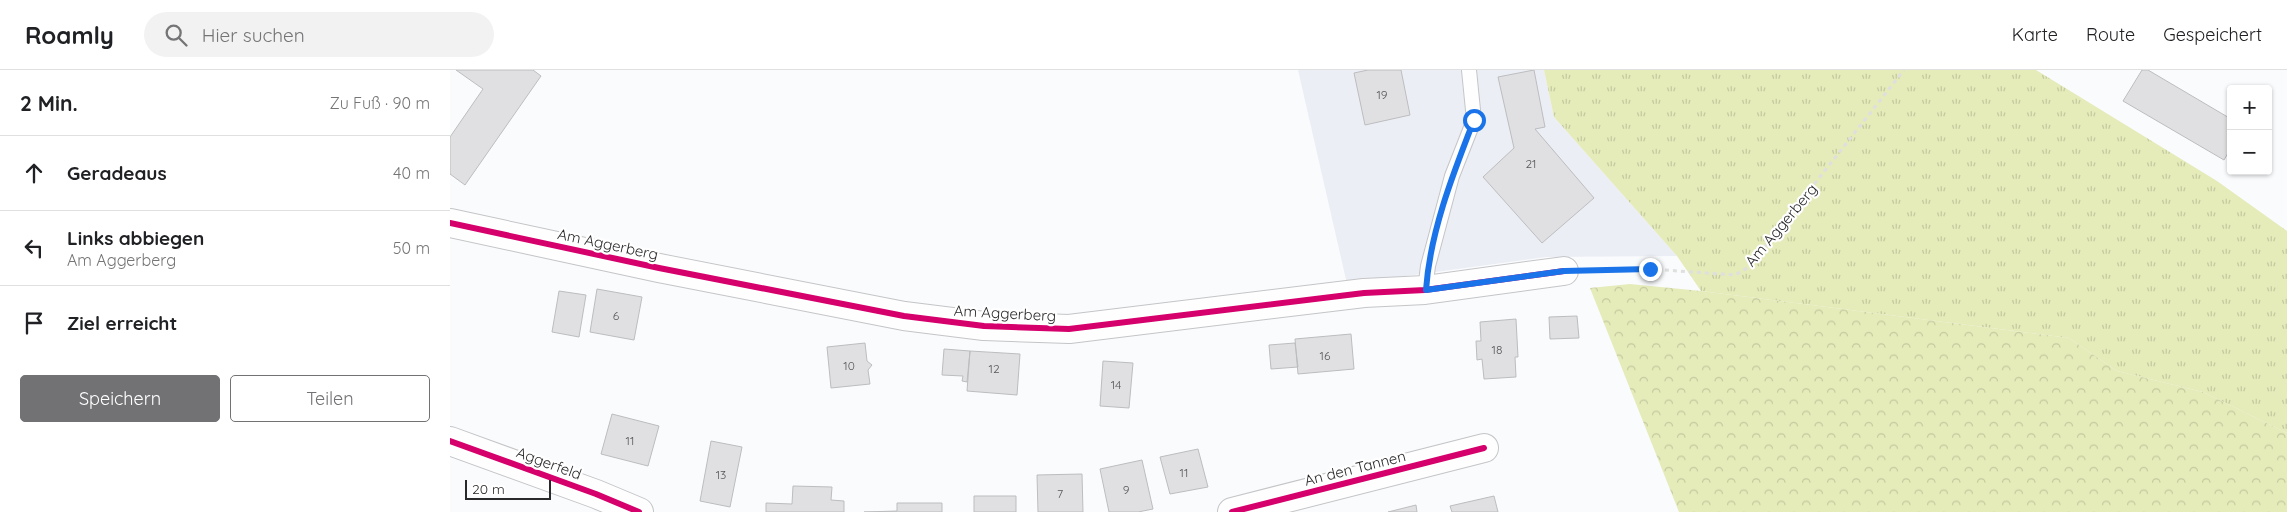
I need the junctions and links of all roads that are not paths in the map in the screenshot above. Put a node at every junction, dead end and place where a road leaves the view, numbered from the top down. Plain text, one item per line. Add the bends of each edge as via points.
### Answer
1 (1469, 70) edge
2 (450, 223) edge
3 (1564, 271) road end
4 (1426, 290) junction
5 (450, 441) edge
6 (1484, 448) dead end
7 (593, 503) edge
8 (639, 512) edge
9 (1232, 512) edge

1 - 4 lane via 1474,120 1452,176 1428,266
2 - 4 street, Am Aggerberg via 904,316 984,326 1069,329 1364,293
3 - 4 street, Am Aggerberg
5 - 7 street, Aggerfeld
6 - 9 street, An den Tannen
7 - 8 street, Aggerfeld

